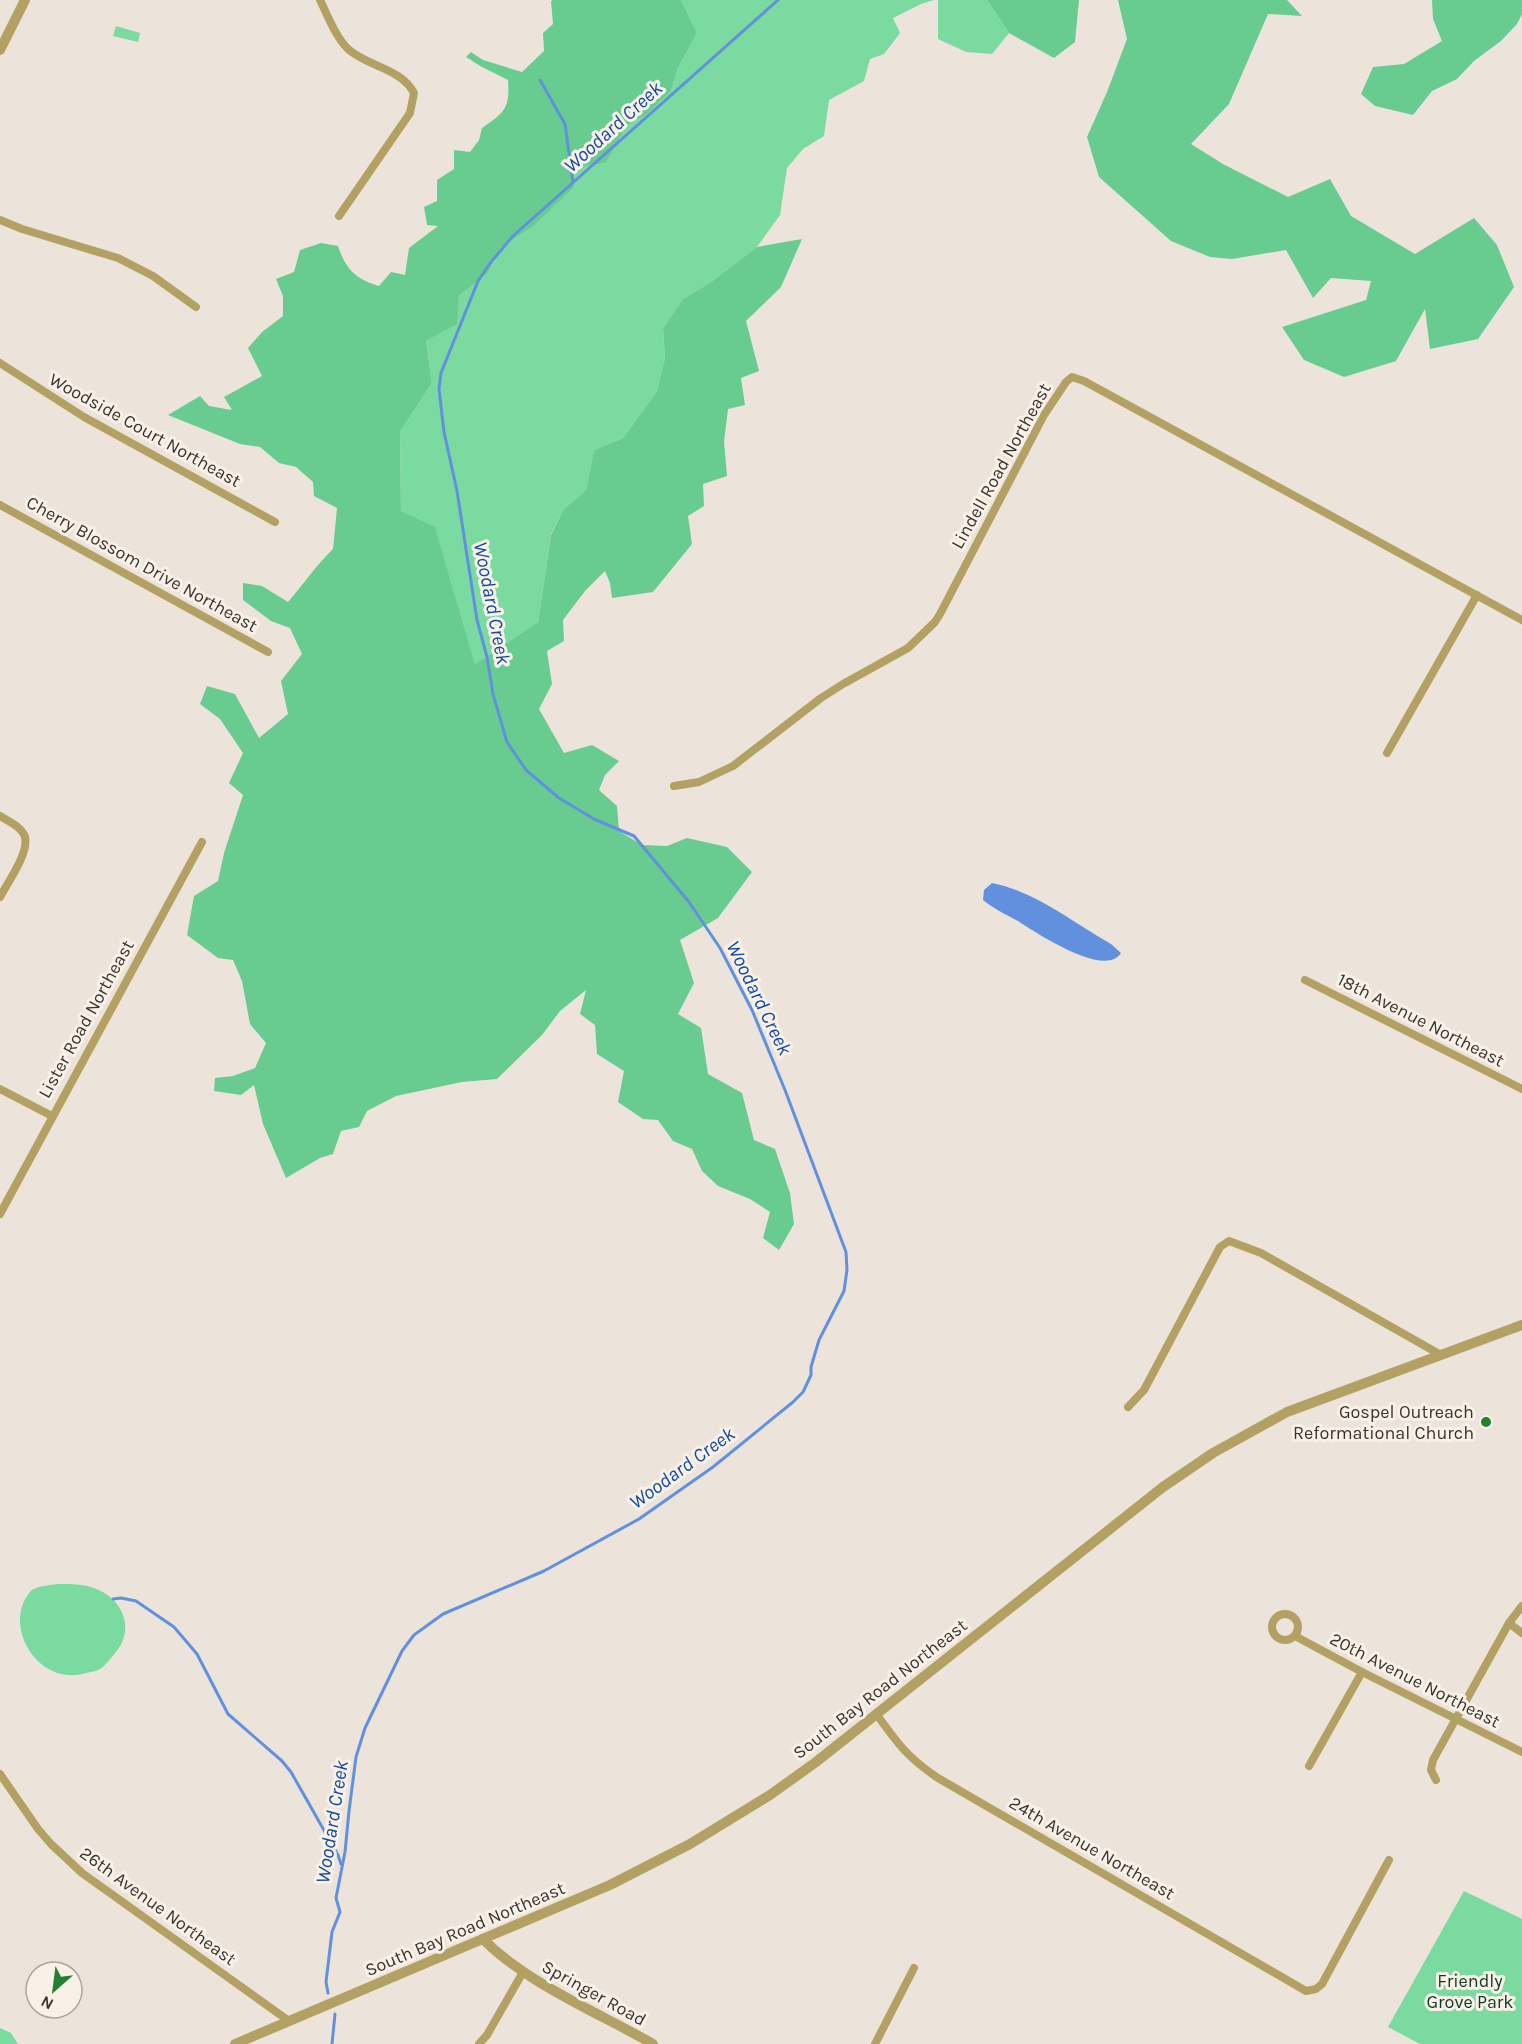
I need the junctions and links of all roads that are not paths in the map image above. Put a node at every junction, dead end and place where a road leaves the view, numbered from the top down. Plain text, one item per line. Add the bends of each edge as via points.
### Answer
1 (25, 0) edge
2 (320, 0) edge
3 (0, 50) edge
4 (339, 216) dead end
5 (0, 220) edge
6 (196, 307) dead end
7 (0, 363) edge
8 (0, 505) edge
9 (275, 522) dead end
10 (1477, 595) junction
11 (1522, 620) edge
12 (268, 652) dead end
13 (1387, 753) dead end
14 (674, 786) dead end
15 (0, 816) edge
16 (202, 842) dead end
17 (0, 897) edge
18 (1305, 980) dead end
19 (0, 1089) edge
20 (1522, 1089) edge
21 (52, 1116) junction
22 (0, 1214) edge
23 (1522, 1325) edge
24 (1441, 1355) junction
25 (1128, 1407) dead end
26 (1522, 1606) edge
27 (1509, 1623) junction
28 (1522, 1633) edge
29 (1295, 1636) dead end
30 (1362, 1672) junction
31 (878, 1715) junction
32 (1456, 1719) junction
33 (1522, 1752) edge
34 (1309, 1766) dead end
35 (0, 1774) edge
36 (1436, 1780) dead end
37 (1389, 1860) dead end
38 (483, 1939) junction
39 (914, 1968) dead end
40 (524, 1972) junction
41 (290, 2021) junction
42 (650, 2043) edge
43 (235, 2044) edge
44 (479, 2044) edge
45 (875, 2044) edge

1 - 3 street
2 - 4 street via 348,49 408,82 414,93 410,112
5 - 6 street via 118,258 153,276
7 - 9 street, Woodside Court Northeast via 84,417
8 - 12 street, Cherry Blossom Drive Northeast
10 - 11 street, Lindell Road Northeast
10 - 13 street
10 - 14 street, Lindell Road Northeast via 1072,377 1044,415 940,614 918,640 821,698 733,766 699,782
15 - 17 street via 25,836 22,857
16 - 21 street, Lister Road Northeast
18 - 20 street, 18th Avenue Northeast
19 - 21 street
21 - 22 street, Lister Road Northeast
23 - 24 street, South Bay Road Northeast
24 - 25 street via 1260,1253 1229,1241 1220,1247 1144,1390
24 - 31 street, South Bay Road Northeast via 1287,1412 1213,1453 1163,1487
26 - 27 street
27 - 28 street
27 - 32 street
29 - 30 street, 20th Avenue Northeast
30 - 32 street, 20th Avenue Northeast
30 - 34 street
31 - 37 street, 24th Avenue Northeast via 910,1758 938,1778 1306,1991 1322,1984
31 - 38 street, South Bay Road Northeast via 770,1796 690,1844 610,1885
32 - 33 street, 20th Avenue Northeast
32 - 36 street via 1433,1760 1431,1770
35 - 41 street, 26th Avenue Northeast via 38,1829 82,1873
38 - 40 street
38 - 41 street, South Bay Road Northeast
39 - 45 street
40 - 42 street, Springer Road
40 - 44 street
41 - 43 street, South Bay Road Northeast

